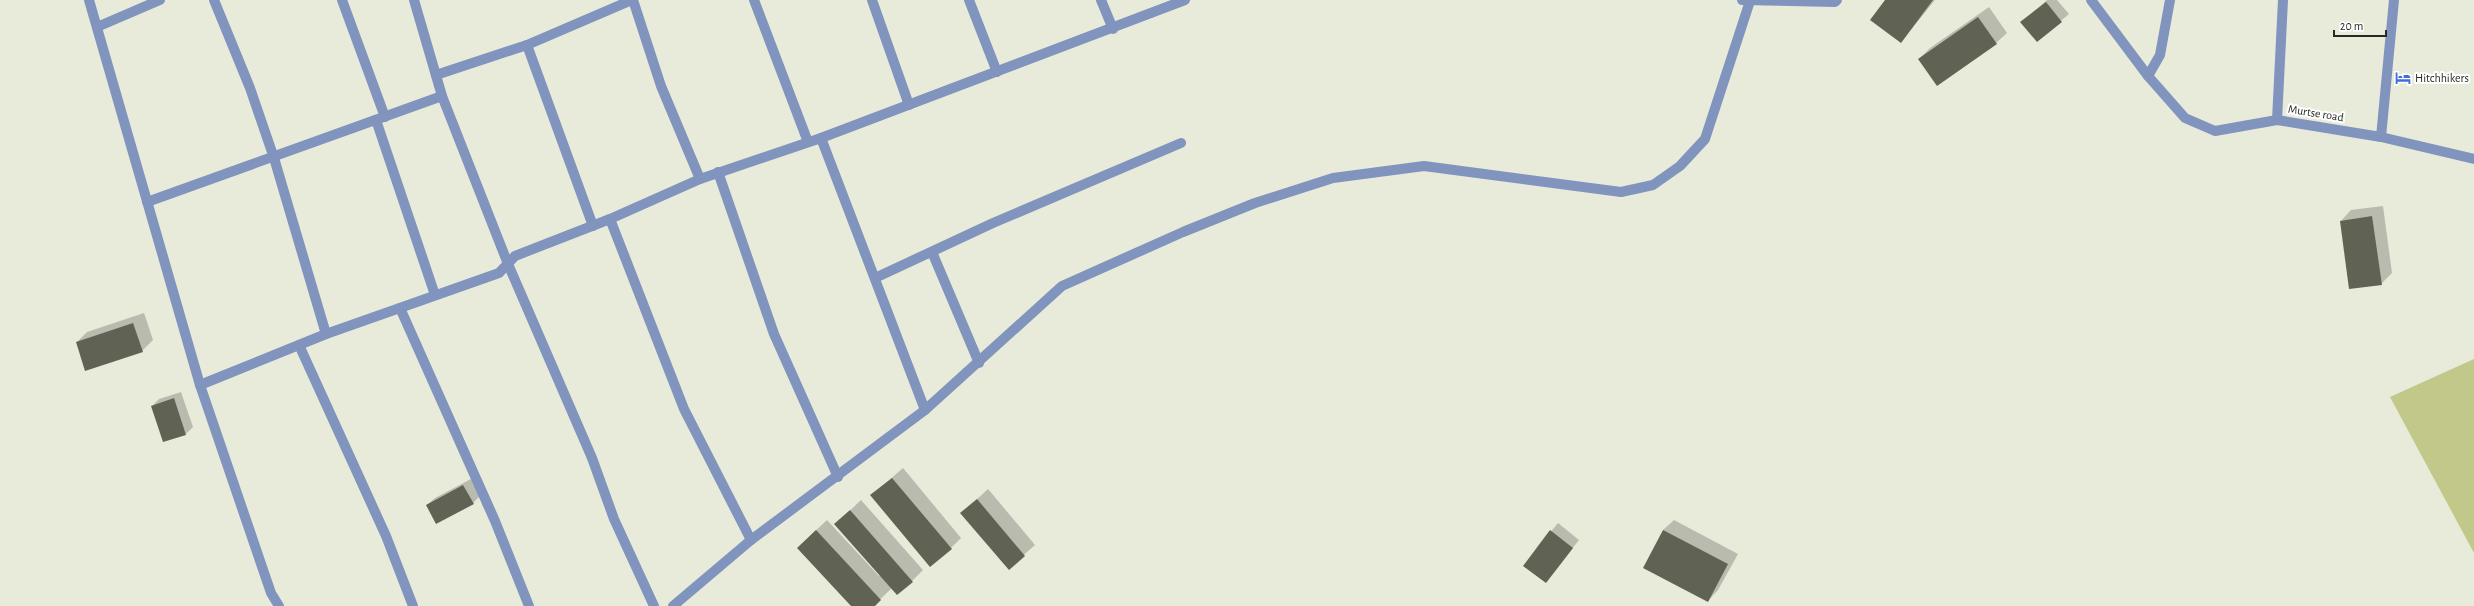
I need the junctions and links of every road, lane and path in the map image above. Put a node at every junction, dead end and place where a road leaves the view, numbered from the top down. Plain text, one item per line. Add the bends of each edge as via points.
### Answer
1 (89, 0) edge
2 (160, 0) edge
3 (214, 0) edge
4 (342, 0) edge
5 (414, 0) edge
6 (633, 0) edge
7 (754, 0) edge
8 (872, 0) edge
9 (969, 0) edge
10 (1101, 0) edge
11 (1185, 0) edge
12 (1746, 0) edge
13 (1837, 0) edge
14 (2091, 0) edge
15 (2170, 0) edge
16 (2283, 0) edge
17 (2394, 0) edge
18 (1790, 1) edge
19 (97, 27) junction
20 (1113, 29) junction
21 (528, 45) junction
22 (997, 72) junction
23 (436, 75) junction
24 (2148, 76) junction
25 (442, 96) junction
26 (909, 104) junction
27 (380, 118) junction
28 (2277, 120) junction
29 (2381, 137) junction
30 (821, 138) junction
31 (808, 142) junction
32 (1181, 143) dead end
33 (274, 158) junction
34 (2474, 159) edge
35 (718, 172) junction
36 (700, 179) junction
37 (147, 202) junction
38 (610, 219) junction
39 (593, 226) junction
40 (932, 252) junction
41 (508, 264) junction
42 (875, 278) junction
43 (435, 295) junction
44 (400, 308) junction
45 (326, 334) junction
46 (299, 345) junction
47 (979, 363) junction
48 (200, 385) junction
49 (925, 410) junction
50 (838, 476) junction
51 (751, 540) junction
52 (279, 606) edge
53 (413, 606) edge
54 (529, 606) edge
55 (654, 606) edge
56 (673, 606) edge

1 - 19 street
2 - 19 street
3 - 33 street via 250,88
4 - 27 street
5 - 23 street
6 - 21 street
6 - 36 street via 661,86
7 - 31 street
8 - 26 street
9 - 22 street
10 - 20 street
11 - 20 street
12 - 18 street
12 - 47 street via 1705,139 1680,166 1653,185 1622,192 1424,166 1333,178 1183,232 1062,286
13 - 18 street
14 - 24 street, Murtse road
15 - 24 street via 2160,55
16 - 28 street
17 - 29 street
19 - 37 street
20 - 22 street
21 - 23 street
21 - 39 street
22 - 26 street
23 - 25 street
24 - 28 street, Murtse road via 2185,118 2215,131
25 - 27 street
25 - 41 street
26 - 30 street
27 - 33 street
27 - 43 street
28 - 29 street, Murtse road
29 - 34 street, Murtse road
30 - 31 street
30 - 42 street
31 - 35 street
32 - 40 street via 992,223
33 - 37 street
33 - 45 street
35 - 36 street
35 - 50 street via 774,334
36 - 38 street
37 - 48 street
38 - 39 street
38 - 51 street via 684,408
39 - 41 street via 515,256
40 - 42 street
40 - 47 street
41 - 43 street via 499,273
41 - 55 street via 592,458 614,520
42 - 49 street
43 - 44 street
44 - 45 street
44 - 54 street via 495,520
45 - 46 street
46 - 48 street
46 - 53 street via 386,536
47 - 49 street
48 - 52 street via 271,593
49 - 50 street
50 - 51 street
51 - 56 street

